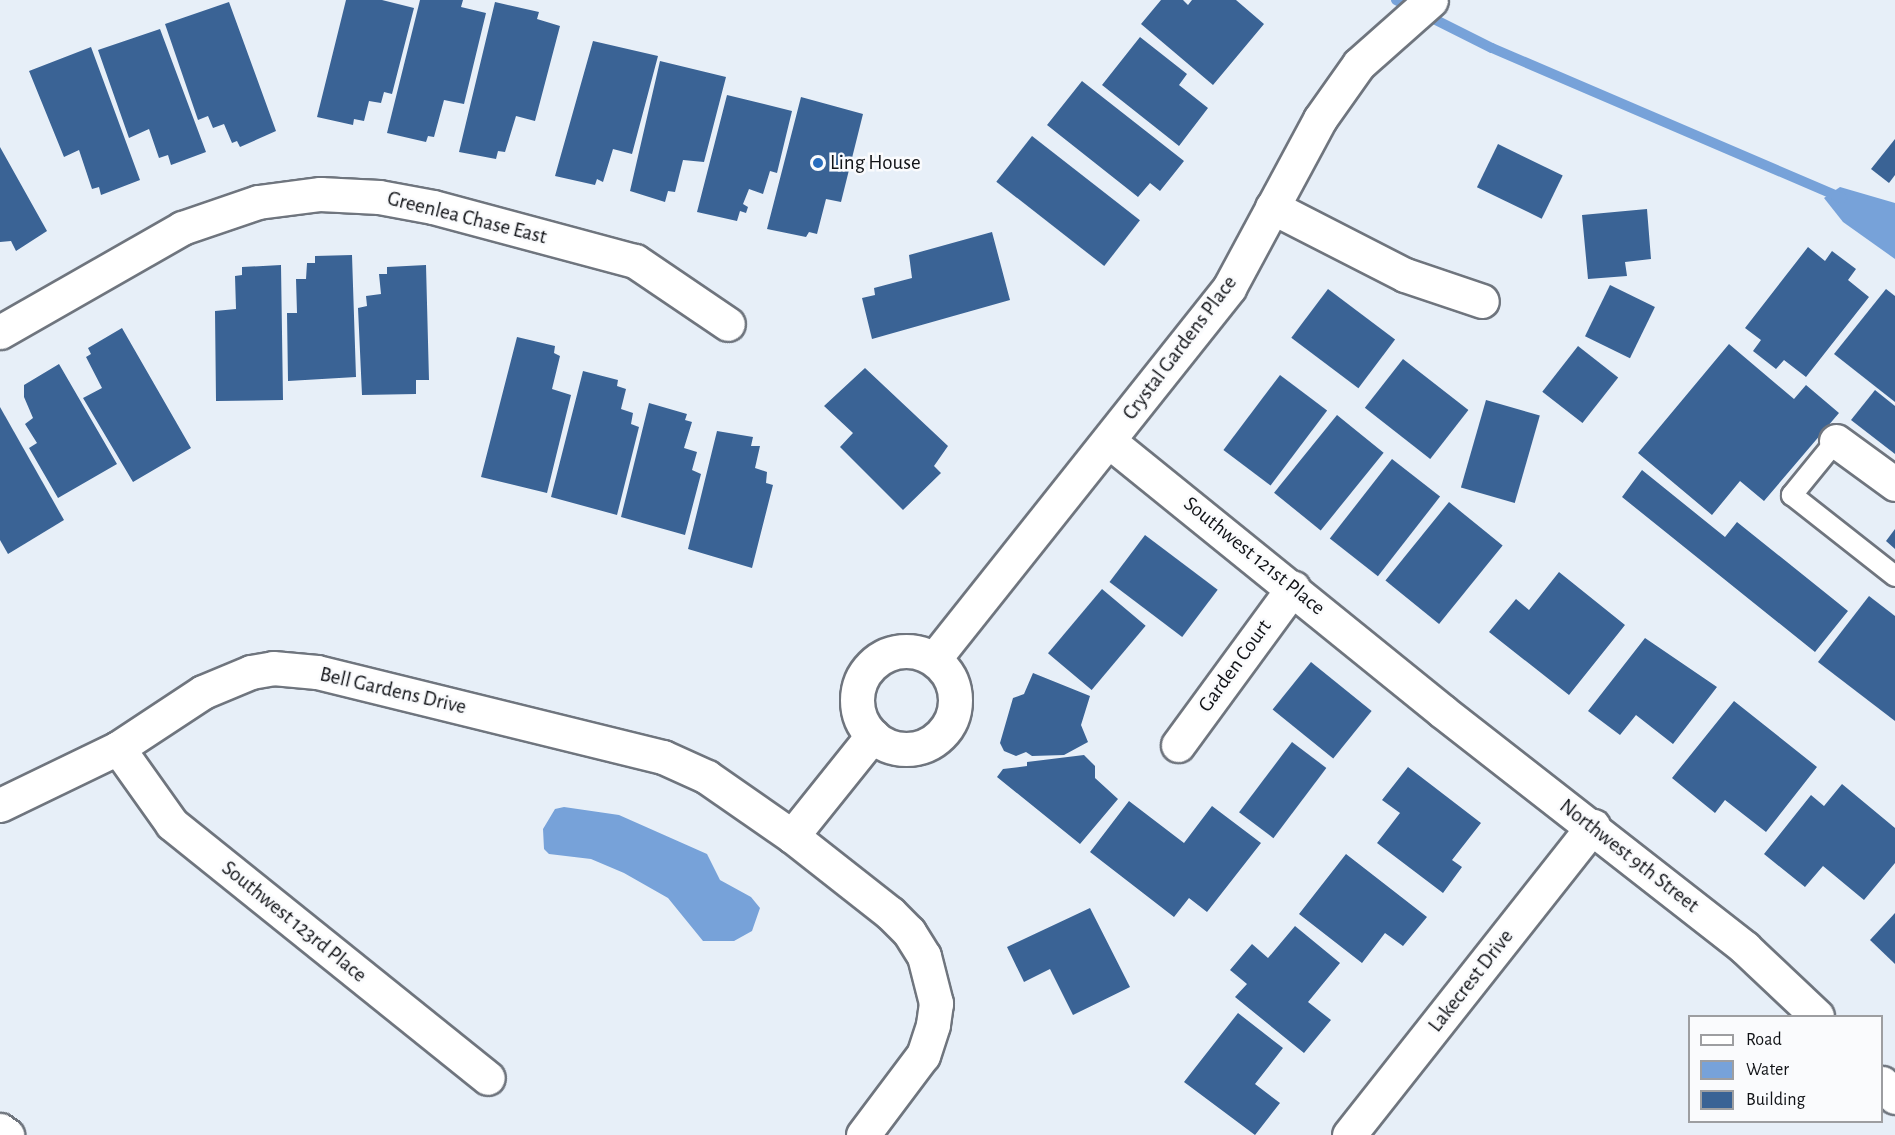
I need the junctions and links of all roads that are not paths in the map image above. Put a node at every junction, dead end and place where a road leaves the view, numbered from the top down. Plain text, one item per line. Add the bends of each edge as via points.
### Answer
1 (1431, 0) edge
2 (1272, 207) junction
3 (1482, 302) dead end
4 (728, 324) dead end
5 (0, 332) edge
6 (1836, 441) joint
7 (1110, 442) junction
8 (1895, 484) edge
9 (1895, 576) edge
10 (1293, 588) junction
11 (934, 659) junction
12 (1434, 703) joint
13 (873, 735) junction
14 (1178, 745) dead end
15 (118, 748) junction
16 (0, 805) edge
17 (1593, 826) junction
18 (792, 836) junction
19 (1815, 1015) edge
20 (488, 1078) dead end
21 (1883, 1085) edge
22 (1895, 1097) edge
23 (0, 1130) edge
24 (7, 1135) edge
25 (863, 1135) edge
26 (1349, 1135) edge

1 - 2 street, Crystal Gardens Place via 1359,64 1320,119
2 - 3 street via 1405,275
2 - 7 street, Crystal Gardens Place via 1229,288
4 - 5 street, Greenlea Chase East via 635,261 433,207 379,197 320,194 258,202 182,228
6 - 8 street
6 - 9 lane via 1792,495
7 - 10 street, Southwest 121st Place
7 - 11 street, Crystal Gardens Place
10 - 12 street, Southwest 121st Place
10 - 14 street, Garden Court
11 - 13 street via 919,652 895,652 875,661 862,676 857,700 860,716
11 - 13 street via 950,679 955,698 949,723 939,737 919,747 900,748
12 - 17 street, Northwest 9th Street
13 - 18 street
15 - 16 street, Bell Gardens Drive
15 - 18 street, Bell Gardens Drive via 203,692 251,672 273,668 317,672 663,758 707,777
15 - 20 street, Southwest 123rd Place via 172,824
17 - 19 street, Northwest 9th Street via 1746,948
17 - 26 street, Lakecrest Drive
18 - 25 street, Bell Gardens Drive via 909,932 933,981 936,1003 923,1054
21 - 22 street
23 - 24 street

